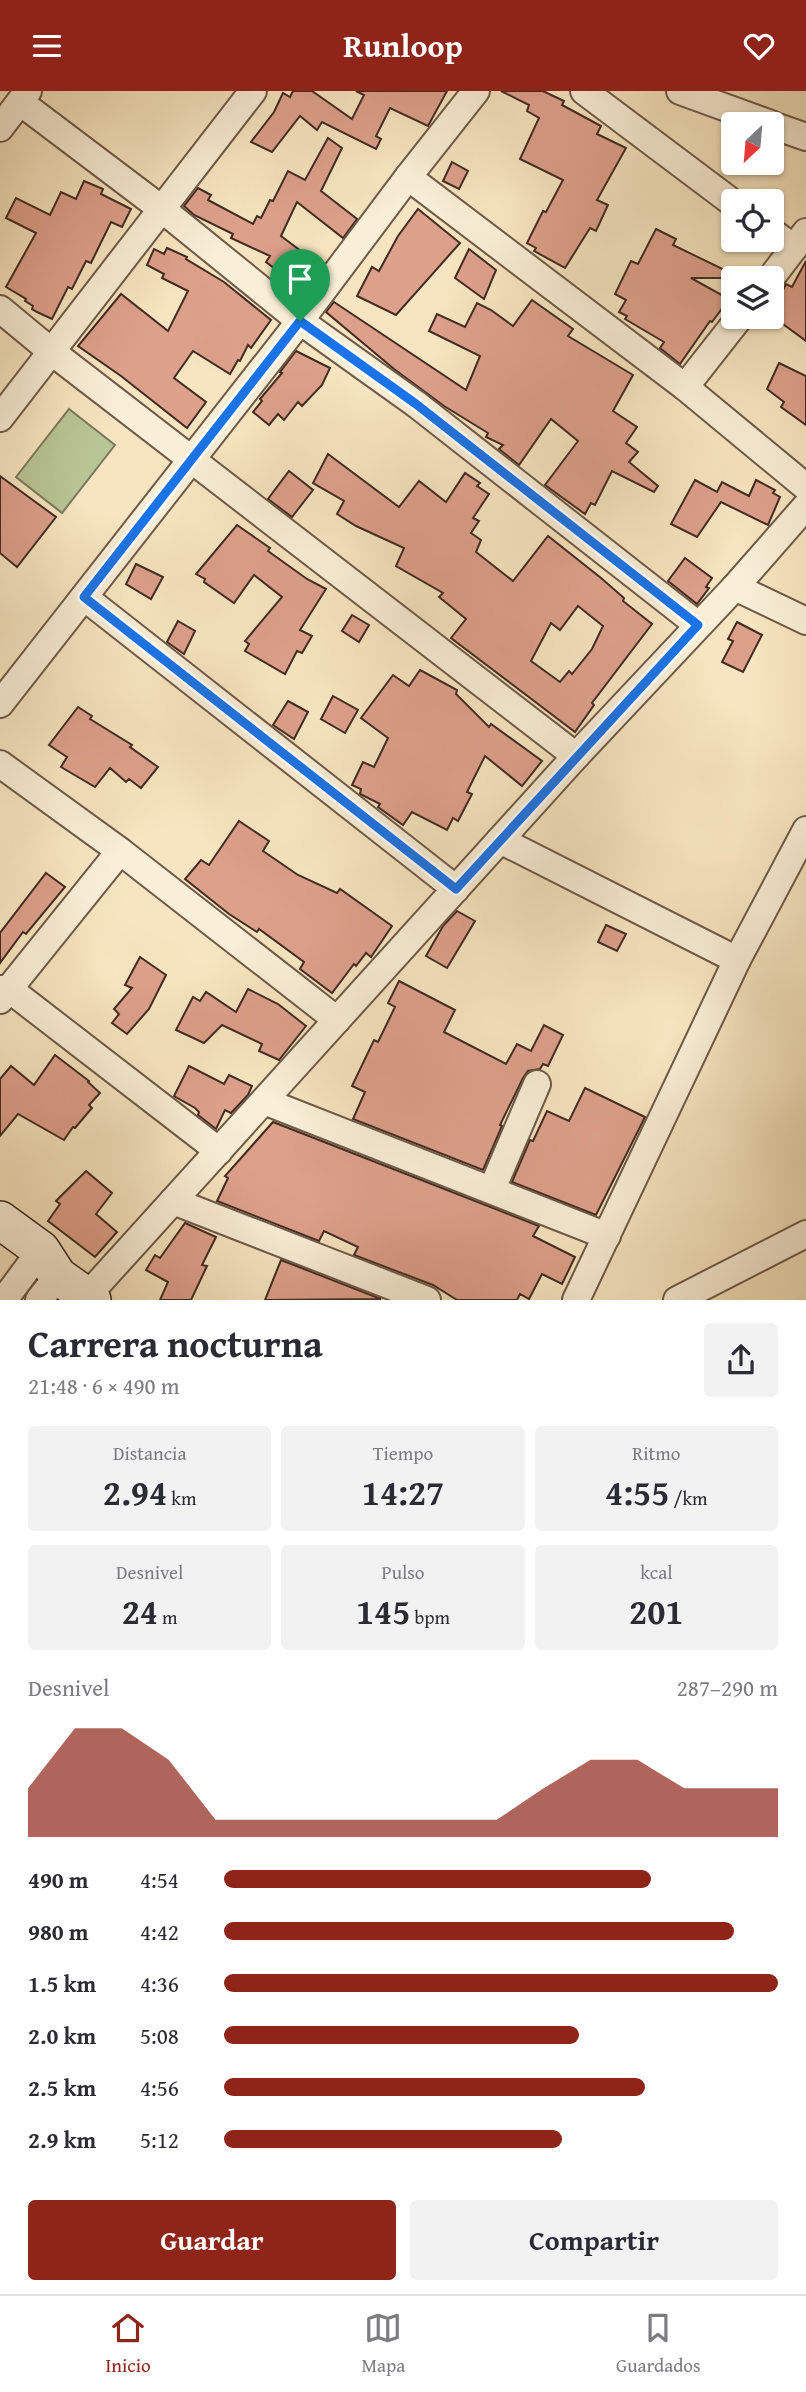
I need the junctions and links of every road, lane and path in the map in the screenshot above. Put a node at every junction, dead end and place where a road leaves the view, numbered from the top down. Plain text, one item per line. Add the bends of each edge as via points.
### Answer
1 (253, 91) edge
2 (477, 91) edge
3 (584, 91) edge
4 (680, 91) edge
5 (24, 96) edge
6 (736, 112) edge
7 (0, 128) edge
8 (784, 129) edge
9 (806, 137) edge
10 (408, 177) junction
11 (721, 194) edge
12 (163, 210) junction
13 (800, 240) edge
14 (780, 266) edge
15 (0, 309) edge
16 (300, 321) junction
17 (731, 329) edge
18 (51, 352) junction
19 (685, 387) junction
20 (0, 418) edge
21 (191, 459) junction
22 (806, 487) edge
23 (806, 506) edge
24 (735, 587) junction
25 (84, 597) junction
26 (806, 621) edge
27 (698, 625) junction
28 (0, 704) edge
29 (576, 756) junction
30 (0, 764) edge
31 (806, 830) edge
32 (500, 840) junction
33 (120, 851) junction
34 (456, 889) junction
35 (737, 960) junction
36 (3, 993) edge
37 (337, 1020) junction
38 (537, 1084) dead end
39 (264, 1101) junction
40 (219, 1151) junction
41 (492, 1189) junction
42 (173, 1201) junction
43 (0, 1220) edge
44 (806, 1234) edge
45 (607, 1235) junction
46 (63, 1285) edge
47 (4, 1300) edge
48 (427, 1300) edge
49 (576, 1300) edge
50 (677, 1300) edge

1 - 12 street
2 - 10 street
3 - 11 street
4 - 6 street
5 - 7 street
5 - 12 street
8 - 9 street
10 - 16 street
10 - 19 street
12 - 16 street
12 - 18 street
13 - 14 street
15 - 18 street
16 - 21 street
16 - 27 street via 416,404
17 - 19 street
18 - 20 street
18 - 21 street
19 - 22 street
21 - 25 street
21 - 29 street
23 - 24 street
24 - 26 street
24 - 27 street
25 - 28 street
25 - 34 street
27 - 29 street
29 - 32 street
30 - 33 street
31 - 35 street
32 - 34 street
32 - 35 street
33 - 36 street
33 - 37 street
34 - 37 street
35 - 45 street
36 - 40 street
37 - 39 street
38 - 41 street
39 - 40 street
39 - 41 street
40 - 42 street
41 - 45 street
42 - 46 street
42 - 48 street
43 - 46 street
44 - 50 street
45 - 49 street
46 - 47 street

